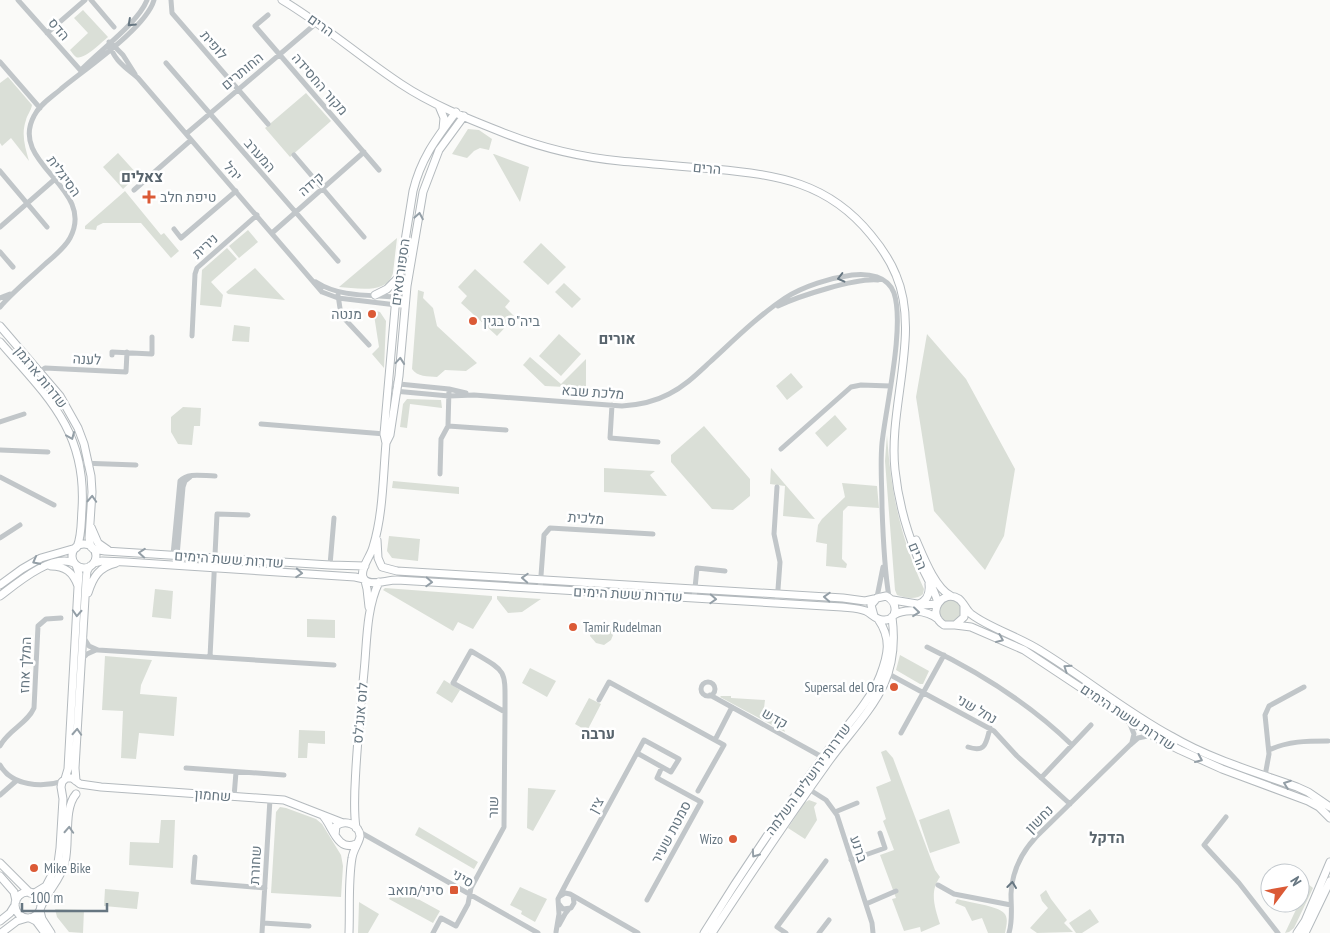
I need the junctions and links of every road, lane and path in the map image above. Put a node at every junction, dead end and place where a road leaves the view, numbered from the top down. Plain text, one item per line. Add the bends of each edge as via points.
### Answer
1 (18, 0) edge
2 (85, 0) edge
3 (91, 0) edge
4 (148, 0) edge
5 (154, 0) edge
6 (172, 0) edge
7 (282, 0) edge
8 (268, 15) dead end
9 (313, 26) dead end
10 (114, 27) dead end
11 (47, 33) junction
12 (112, 46) junction
13 (280, 54) junction
14 (0, 62) edge
15 (166, 63) dead end
16 (81, 72) junction
17 (238, 90) junction
18 (439, 106) junction
19 (40, 108) junction
20 (456, 112) junction
21 (210, 114) junction
22 (464, 116) junction
23 (268, 124) dead end
24 (442, 130) junction
25 (186, 134) junction
26 (191, 140) junction
27 (364, 152) junction
28 (294, 155) dead end
29 (379, 170) dead end
30 (0, 171) edge
31 (56, 179) junction
32 (322, 189) junction
33 (134, 190) dead end
34 (236, 191) junction
35 (28, 204) junction
36 (296, 212) junction
37 (257, 215) junction
38 (48, 226) dead end
39 (0, 227) edge
40 (174, 229) dead end
41 (272, 233) junction
42 (364, 238) dead end
43 (0, 252) edge
44 (338, 261) dead end
45 (13, 267) dead end
46 (399, 274) junction
47 (17, 290) junction
48 (338, 295) junction
49 (375, 295) junction
50 (0, 298) edge
51 (395, 301) junction
52 (405, 302) junction
53 (0, 307) edge
54 (0, 326) edge
55 (192, 336) dead end
56 (152, 337) dead end
57 (0, 342) edge
58 (369, 346) dead end
59 (127, 352) junction
60 (112, 355) dead end
61 (38, 372) junction
62 (31, 378) junction
63 (890, 386) junction
64 (393, 387) junction
65 (450, 389) junction
66 (474, 394) junction
67 (449, 396) junction
68 (612, 405) junction
69 (24, 414) dead end
70 (0, 422) edge
71 (261, 424) dead end
72 (448, 426) junction
73 (506, 430) dead end
74 (387, 435) junction
75 (658, 442) dead end
76 (781, 449) dead end
77 (0, 450) edge
78 (48, 452) dead end
79 (80, 463) junction
80 (89, 464) junction
81 (136, 465) dead end
82 (440, 474) dead end
83 (214, 476) dead end
84 (0, 477) edge
85 (777, 486) dead end
86 (54, 505) dead end
87 (902, 508) junction
88 (248, 515) dead end
89 (334, 518) dead end
90 (90, 522) junction
91 (20, 525) dead end
92 (377, 532) junction
93 (654, 534) dead end
94 (0, 538) edge
95 (77, 547) junction
96 (92, 548) junction
97 (110, 551) junction
98 (175, 555) junction
99 (215, 558) junction
100 (884, 559) junction
101 (126, 562) junction
102 (75, 564) junction
103 (92, 565) junction
104 (330, 565) junction
105 (366, 565) junction
106 (45, 566) junction
107 (382, 566) junction
108 (214, 568) junction
109 (725, 571) dead end
110 (541, 579) junction
111 (365, 580) junction
112 (380, 582) junction
113 (929, 582) junction
114 (0, 585) edge
115 (78, 587) junction
116 (540, 589) junction
117 (695, 589) junction
118 (778, 594) junction
119 (0, 596) edge
120 (951, 596) junction
121 (694, 598) junction
122 (876, 598) junction
123 (890, 599) junction
124 (85, 603) junction
125 (778, 603) junction
126 (918, 604) junction
127 (938, 604) junction
128 (964, 606) junction
129 (892, 616) junction
130 (61, 618) dead end
131 (369, 618) junction
132 (876, 618) junction
133 (938, 619) junction
134 (954, 625) junction
135 (83, 638) junction
136 (927, 647) dead end
137 (98, 650) junction
138 (944, 655) junction
139 (210, 657) junction
140 (82, 659) junction
141 (334, 665) dead end
142 (885, 672) junction
143 (1304, 687) dead end
144 (924, 692) junction
145 (710, 695) dead end
146 (599, 700) dead end
147 (732, 707) junction
148 (505, 712) junction
149 (1128, 718) junction
150 (1091, 725) dead end
151 (990, 728) junction
152 (901, 733) dead end
153 (1153, 735) junction
154 (715, 740) junction
155 (1328, 741) dead end
156 (1072, 745) junction
157 (1130, 745) junction
158 (0, 746) edge
159 (968, 747) dead end
160 (1269, 750) junction
161 (637, 753) junction
162 (826, 759) junction
163 (0, 765) edge
164 (662, 767) junction
165 (186, 768) dead end
166 (236, 772) junction
167 (284, 776) dead end
168 (1265, 776) junction
169 (1041, 778) junction
170 (64, 780) junction
171 (16, 781) junction
172 (77, 782) junction
173 (46, 784) junction
174 (101, 787) junction
175 (806, 787) junction
176 (62, 791) junction
177 (698, 791) dead end
178 (77, 792) junction
179 (0, 795) edge
180 (234, 797) junction
181 (270, 799) junction
182 (857, 803) dead end
183 (1070, 804) junction
184 (1330, 807) edge
185 (354, 808) junction
186 (835, 812) junction
187 (322, 815) junction
188 (1226, 817) dead end
189 (1330, 818) edge
190 (344, 823) junction
191 (357, 829) junction
192 (880, 832) dead end
193 (335, 835) junction
194 (377, 842) junction
195 (357, 843) junction
196 (344, 845) junction
197 (195, 857) dead end
198 (851, 860) junction
199 (351, 861) junction
200 (826, 861) dead end
201 (1330, 862) edge
202 (0, 863) edge
203 (0, 876) edge
204 (568, 880) junction
205 (1330, 881) edge
206 (938, 885) dead end
207 (265, 888) junction
208 (896, 892) dead end
209 (32, 893) junction
210 (470, 894) junction
211 (571, 894) junction
212 (560, 896) junction
213 (647, 900) dead end
214 (16, 903) junction
215 (558, 903) junction
216 (866, 904) junction
217 (1011, 905) junction
218 (571, 908) junction
219 (594, 908) junction
220 (40, 909) junction
221 (29, 918) junction
222 (829, 920) dead end
223 (0, 921) edge
224 (263, 923) junction
225 (309, 926) dead end
226 (556, 932) edge
227 (1, 933) edge
228 (45, 933) edge
229 (51, 933) edge
230 (262, 933) edge
231 (349, 933) edge
232 (433, 933) edge
233 (538, 933) edge
234 (638, 933) edge
235 (704, 933) edge
236 (712, 933) edge
237 (786, 933) edge
238 (819, 933) edge
239 (873, 933) edge
240 (1009, 933) edge
241 (1278, 933) edge
242 (1297, 933) edge
243 (1305, 933) edge

1 - 11 street, הדס
2 - 11 street
3 - 10 street
4 -> 12 street, הסיגלית
5 - 12 street, הסיגלית via 144,19
6 - 17 street, לופית via 172,13
7 - 18 main road, הרים via 324,26 402,85
8 - 13 street, מקור החסידה via 255,26
9 - 13 street, החותרים
11 - 16 street, הדס
12 - 16 street, הסיגלית
12 - 25 street, יהל via 123,55 138,78
13 - 17 street, החותרים
13 - 27 street, מקור החסידה
14 - 19 street
15 - 21 street, המערב
16 - 19 street, הסיגלית
17 - 21 street, החותרים
17 - 23 street, לופית
18 - 20 main road, הרים
18 - 24 main road via 444,118
19 - 31 street, הסיגלית via 31,125 31,142 38,159
20 - 22 main road, הרים
20 - 24 main road, הספורטאים
21 - 25 street, החותרים
21 - 36 street, המערב
52 -> 22 main road, הספורטאים via 428,174 442,144
22 - 87 main road, הרים via 521,139 577,154 786,179 824,195 851,214 866,229 896,273 904,305 905,340 894,446
24 - 46 main road, הספורטאים via 427,152 415,182
25 - 26 street, יהל
26 - 33 street
26 - 34 street, יהל
27 - 29 street, מקור החסידה
27 - 32 street, קידה
28 - 32 street
30 - 35 street
31 - 35 street
31 - 47 street, הסיגלית via 75,212 74,230 64,247
32 - 36 street, קידה
32 - 42 street
34 - 37 street, יהל
34 - 40 street via 181,238
35 - 38 street
35 - 39 street
36 - 41 street, קידה
36 - 44 street, המערב
37 - 41 street, יהל
37 - 55 street, נירית via 196,269
41 - 48 street, יהל via 312,279
43 - 45 street
46 - 49 main road via 396,281
46 - 51 main road, הספורטאים
47 - 50 street
47 - 53 street
48 - 49 street, יהל
48 - 51 street, יהל
48 - 58 street via 341,315
49 - 51 street, יהל
51 - 52 street, יהל
51 - 64 main road, הספורטאים
64 -> 52 main road, הספורטאים
54 - 61 main road, שדרות ארגמן
56 - 59 street via 152,354
57 - 62 main road, שדרות ארגמן
59 - 60 street via 112,352
59 - 61 street, לענה via 126,372 50,368
61 - 62 street
61 - 80 main road, שדרות ארגמן via 70,412
62 -> 79 main road, שדרות ארגמן via 62,417
63 - 68 street, מלכת שבא via 896,338 894,294 888,283 858,281 799,297 768,311 676,390 659,399 641,404
63 - 76 street via 851,387
63 - 100 street, מלכת שבא via 881,452
64 - 65 street, מלכת שבא
64 - 67 street, מלכת שבא
64 - 74 main road, הספורטאים
65 - 66 street, מלכת שבא
65 - 67 street
66 - 67 street, מלכת שבא
66 - 68 street, מלכת שבא
67 - 72 street
68 - 75 street via 610,438
69 - 70 street
71 - 74 street
72 - 73 street
72 - 82 street via 441,439
74 - 92 main road, הספורטאים
77 - 78 street
79 - 80 street
79 - 95 main road, שדרות ארגמן via 83,492
80 - 81 street
90 -> 80 main road, שדרות ארגמן via 92,492
83 - 98 street via 192,475 182,487
84 - 86 street
85 - 118 street via 774,530 780,558
87 - 113 main road, הרים via 913,547
87 - 120 main road, הרים via 929,568 942,590
88 - 99 street via 217,514
89 - 104 street
90 - 96 main road, שדרות ארגמן
90 - 97 main road via 98,543
91 - 94 street
92 - 105 main road, הספורטאים
92 - 107 main road, הספורטאים via 378,558
93 - 110 street, מלכית via 550,528 544,535
95 - 96 main road
95 - 102 main road via 72,556
95 -> 114 main road via 41,558
96 - 97 main road, שדרות ששת הימים
96 - 103 main road via 96,554
98 -> 97 main road, שדרות ששת הימים
98 - 99 main road, שדרות ששת הימים
99 - 104 main road, שדרות ששת הימים
99 - 108 street
100 - 122 street, מלכת שבא
100 - 123 street, מלכת שבא
101 - 103 main road, שדרות ששת הימים via 102,561
101 - 108 main road, שדרות ששת הימים
101 - 124 main road via 110,565 97,573
102 - 103 main road via 84,568
102 - 106 main road via 62,561
102 - 115 main road via 79,575
103 - 124 main road via 86,577
104 - 105 main road, שדרות ששת הימים
105 - 107 main road via 373,562
105 - 111 main road via 362,572
106 - 115 main road via 69,571
106 - 119 main road
110 -> 107 main road, שדרות ששת הימים via 397,571
107 - 112 main road via 384,573
108 -> 111 main road, שדרות ששת הימים
108 - 139 street
109 - 117 street via 697,568
110 - 116 street, מלכית
110 - 117 main road, שדרות ששת הימים
111 - 112 main road via 371,584
111 - 131 main road, לוס אנג'לס
112 -> 116 main road, שדרות ששת הימים via 396,580
112 - 131 main road, לוס אנג'לס
113 - 126 main road via 929,595
113 - 127 main road, הרים
115 -> 170 main road via 68,769
116 - 121 main road, שדרות ששת הימים
117 - 118 main road, שדרות ששת הימים
117 - 121 street
122 -> 118 main road, שדרות ששת הימים via 866,601
118 - 125 street
120 - 127 main road
120 - 128 main road
121 -> 125 main road, שדרות ששת הימים
122 - 123 main road via 884,596
122 - 132 main road via 871,608
123 - 126 main road
123 - 129 main road via 896,608
124 - 135 main road
125 - 132 main road, שדרות ששת הימים via 854,608
126 - 127 main road
127 - 133 main road
128 - 134 main road via 964,617
168 -> 128 main road, שדרות ששת הימים via 1172,737 1042,651 979,619
129 - 132 main road via 885,620
129 -> 133 main road via 906,611 929,614
129 - 142 main road, שדרות ירושלים השלמה via 894,649
130 - 158 street, המלך אחז via 46,619 38,626 34,708
131 - 185 main road, לוס אנג'לס
132 - 142 main road, שדרות ירושלים השלמה via 888,638
133 - 134 main road via 944,625
134 -> 149 main road, שדרות ששת הימים via 969,626 1024,650
135 - 137 street
135 - 140 main road
136 - 138 street
137 - 139 street
137 - 140 street
138 - 144 street
138 - 156 street via 1013,695
139 - 141 street
172 -> 140 main road via 75,768
142 - 144 street, נחל שני
142 - 162 main road, שדרות ירושלים השלמה
143 - 160 street via 1269,706 1265,715
144 - 151 street, נחל שני
144 - 152 street
145 - 147 street, קדש
146 - 154 street via 609,682
147 - 154 street
147 - 162 street, קדש
148 - 148 street, שור via 504,674 496,665 471,651 453,683
148 - 210 street, שור via 504,827
149 - 153 main road, שדרות ששת הימים
149 - 157 street via 1134,734
150 - 156 street
151 - 159 street via 985,746
151 - 169 street, נחל שני
153 - 157 street, נחשון via 1138,738
153 -> 189 main road, שדרות ששת הימים via 1200,760 1308,801 1320,807
154 - 177 street via 724,745
155 - 160 street via 1300,741
156 - 169 street
157 - 183 street, נחשון
160 - 168 street
161 - 164 street
161 - 164 street, צין via 644,740 679,759 671,772
161 - 204 street, צין
162 - 175 main road, שדרות ירושלים השלמה
163 - 171 street
164 - 213 street, סמטת שעיר via 657,778 701,802
165 - 166 street
166 - 167 street
166 - 180 street
184 -> 168 main road, שדרות ששת הימים via 1308,792
169 - 183 street, נחל שני
170 - 172 main road via 70,778
170 - 173 street
170 - 176 main road
171 - 173 street
171 - 179 street
172 - 174 main road, שחמון
172 - 178 main road
173 - 176 street
174 - 178 main road, שחמון
174 - 180 main road, שחמון
175 - 186 street, ברנע via 826,800
175 -> 235 main road, שדרות ירושלים השלמה via 735,884
175 - 236 main road, שדרות ירושלים השלמה
176 - 178 main road via 69,796
176 - 209 main road via 58,862 46,886
220 -> 178 main road via 64,868 70,806
180 - 181 main road, שחמון
181 - 187 main road, שחמון via 287,801
181 - 207 street, שחורת
182 - 186 street
217 -> 183 street, נחשון via 1013,878 1021,857
185 - 190 main road, לוס אנג'לס
185 - 191 main road, לוס אנג'לס
186 - 198 street, ברנע
187 - 190 main road, שחמון
187 - 193 main road
188 - 241 street via 1204,845
190 - 191 main road
190 - 193 main road via 336,826
191 - 194 street, סיני
191 - 195 main road via 360,836
192 - 198 street via 885,848
193 - 196 main road
194 - 195 street, סיני
194 - 210 street, סיני
195 - 196 main road
195 - 199 main road
196 - 199 main road
197 - 207 street via 193,882
198 - 216 street, ברנע
199 - 231 main road
200 - 237 street via 777,927
201 - 242 main road
202 - 209 main road
203 - 214 main road via 14,892
204 - 211 street
204 - 212 street, צין
205 - 243 main road
206 - 217 street via 954,894
207 - 224 street, שחורת
208 - 216 street
209 - 214 main road via 21,894
209 - 220 main road via 39,899
210 - 232 street, שור via 456,926 441,918
210 - 233 street, סיני
211 - 212 street
211 - 218 street via 575,902
211 - 219 street
212 - 215 street
214 - 221 main road via 19,914
214 - 223 main road
215 - 218 street via 563,909
215 - 226 street
216 - 239 street, ברנע
217 - 240 street, נחשון
218 - 219 street
218 - 226 street
219 - 234 street
220 - 221 main road via 37,915
220 - 229 main road
221 - 227 main road
221 - 228 main road via 36,921
222 - 238 street
224 - 225 street
224 - 230 street, שחורת

